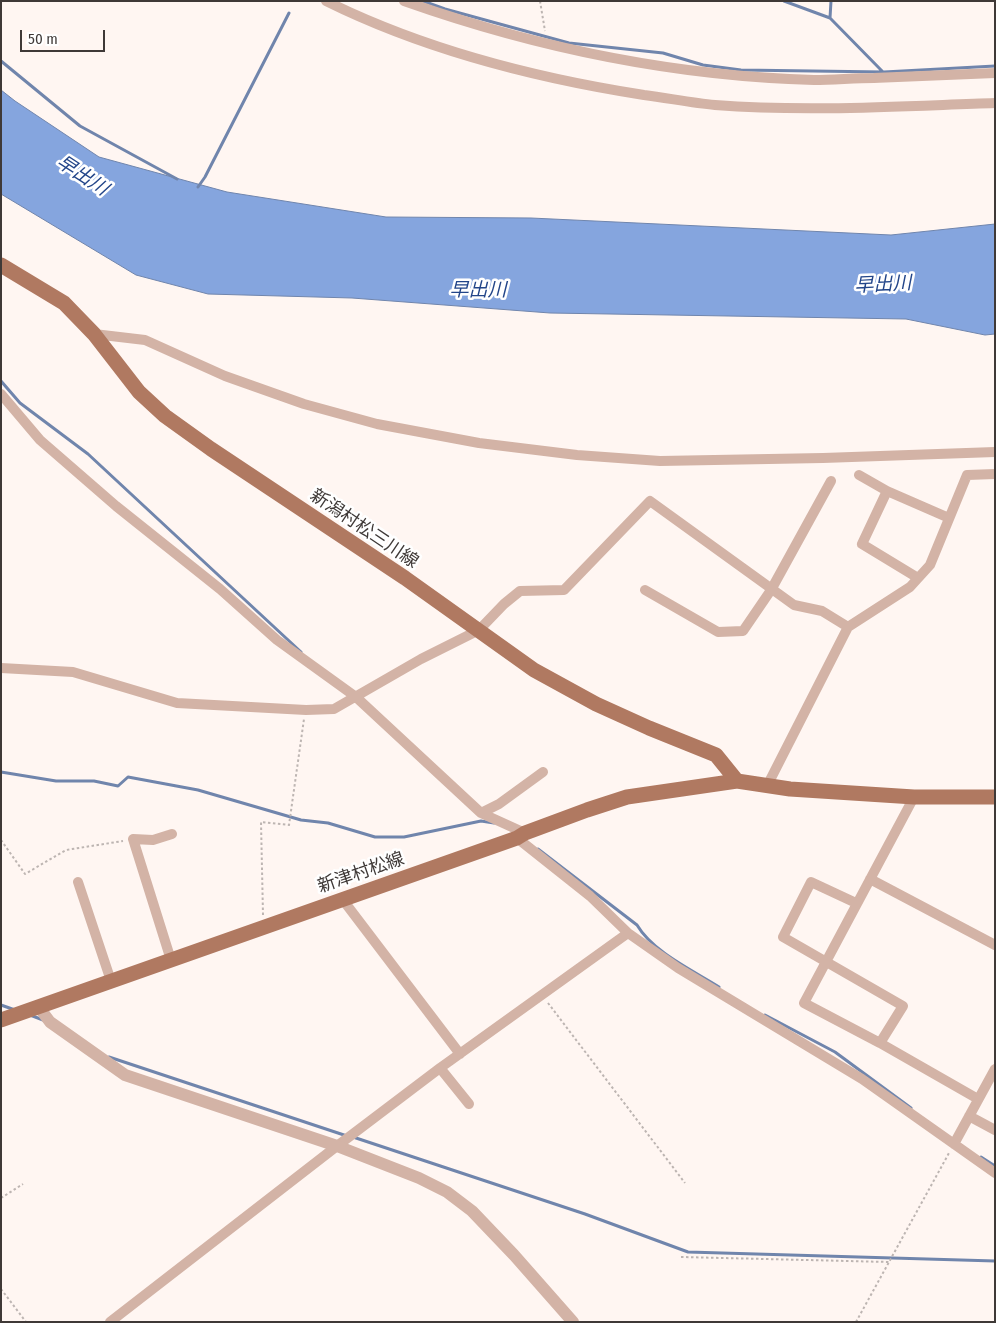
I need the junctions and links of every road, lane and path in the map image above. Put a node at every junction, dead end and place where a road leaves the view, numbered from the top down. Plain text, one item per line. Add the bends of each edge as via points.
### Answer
1 (326, 1) edge
2 (404, 1) edge
3 (540, 1) edge
4 (545, 30) dead end
5 (995, 73) edge
6 (995, 102) edge
7 (1, 265) edge
8 (94, 334) junction
9 (1, 394) edge
10 (995, 452) edge
11 (995, 474) edge
12 (859, 475) dead end
13 (831, 480) dead end
14 (887, 491) junction
15 (949, 518) junction
16 (918, 578) junction
17 (646, 590) dead end
18 (772, 590) junction
19 (848, 627) junction
20 (479, 630) junction
21 (1, 668) edge
22 (356, 697) junction
23 (306, 710) junction
24 (543, 772) dead end
25 (737, 781) junction
26 (767, 786) junction
27 (914, 797) junction
28 (995, 797) edge
29 (480, 813) junction
30 (172, 834) dead end
31 (521, 836) junction
32 (133, 839) junction
33 (1, 840) edge
34 (870, 879) junction
35 (78, 882) dead end
36 (342, 900) junction
37 (856, 903) junction
38 (263, 927) junction
39 (628, 933) junction
40 (995, 945) edge
41 (171, 960) junction
42 (826, 961) junction
43 (111, 981) junction
44 (542, 995) junction
45 (38, 1006) junction
46 (1, 1020) edge
47 (880, 1043) junction
48 (460, 1054) junction
49 (440, 1068) junction
50 (995, 1069) edge
51 (978, 1099) junction
52 (469, 1104) dead end
53 (969, 1116) junction
54 (995, 1130) edge
55 (954, 1144) junction
56 (337, 1146) junction
57 (995, 1173) edge
58 (685, 1183) dead end
59 (23, 1184) dead end
60 (1, 1198) edge
61 (681, 1257) dead end
62 (889, 1262) junction
63 (1, 1288) edge
64 (26, 1322) edge
65 (110, 1322) edge
66 (573, 1322) edge
67 (856, 1322) edge

1 - 6 street via 402,35 593,87 714,105 795,109
2 - 5 street via 456,19 567,49 697,72 815,80
3 - 4 path
7 - 8 main road, 新潟村松三川線 via 64,303
8 - 10 street via 145,340 225,376 304,404 377,424 479,443 577,456 660,461
8 - 20 main road, 新潟村松三川線 via 140,392 165,416
9 - 22 street via 40,440 116,506 278,640
11 - 15 street via 967,475
12 - 14 street
13 - 18 street
14 - 15 street
14 - 16 street via 862,544
15 - 16 street via 930,565
16 - 19 street via 910,587
17 - 18 street via 718,632 743,631
18 - 19 street via 794,606 822,611
18 - 20 street via 650,501 564,590 520,591
19 - 26 street
20 - 22 street
20 - 25 main road, 新潟村松三川線 via 534,670 596,704 716,754
21 - 23 street via 73,672 176,703
22 - 23 street via 334,708
22 - 29 street
23 - 38 path via 289,825 261,822
24 - 29 street via 499,804
25 - 26 main road, 新津村松線
25 - 31 main road, 新津村松線 via 628,797
26 - 27 main road, 新津村松線
27 - 28 main road, 新津村松線
27 - 34 street
29 - 31 street
30 - 32 street via 153,840
31 - 36 main road, 新津村松線
31 - 39 street
32 - 33 path via 66,850 25,874
32 - 41 street
34 - 37 street
34 - 40 street
35 - 43 street
36 - 38 main road, 新津村松線
36 - 48 street
37 - 42 street
37 - 42 street via 811,882 784,937
38 - 41 main road, 新津村松線
39 - 44 street
39 - 55 street via 678,968 862,1079
41 - 43 main road, 新津村松線
42 - 47 street via 903,1006
42 - 47 street via 804,1003
43 - 45 main road, 新津村松線
44 - 48 street
44 - 58 path
45 - 46 main road, 新津村松線
45 - 56 street via 50,1022 125,1075
47 - 51 street
48 - 49 street
49 - 52 street
49 - 56 street
50 - 51 street
51 - 53 street
53 - 54 street
53 - 55 street
55 - 57 street
55 - 62 path
56 - 65 street
56 - 66 street via 447,1192 508,1249
59 - 60 path
61 - 62 path
62 - 67 path
63 - 64 path

